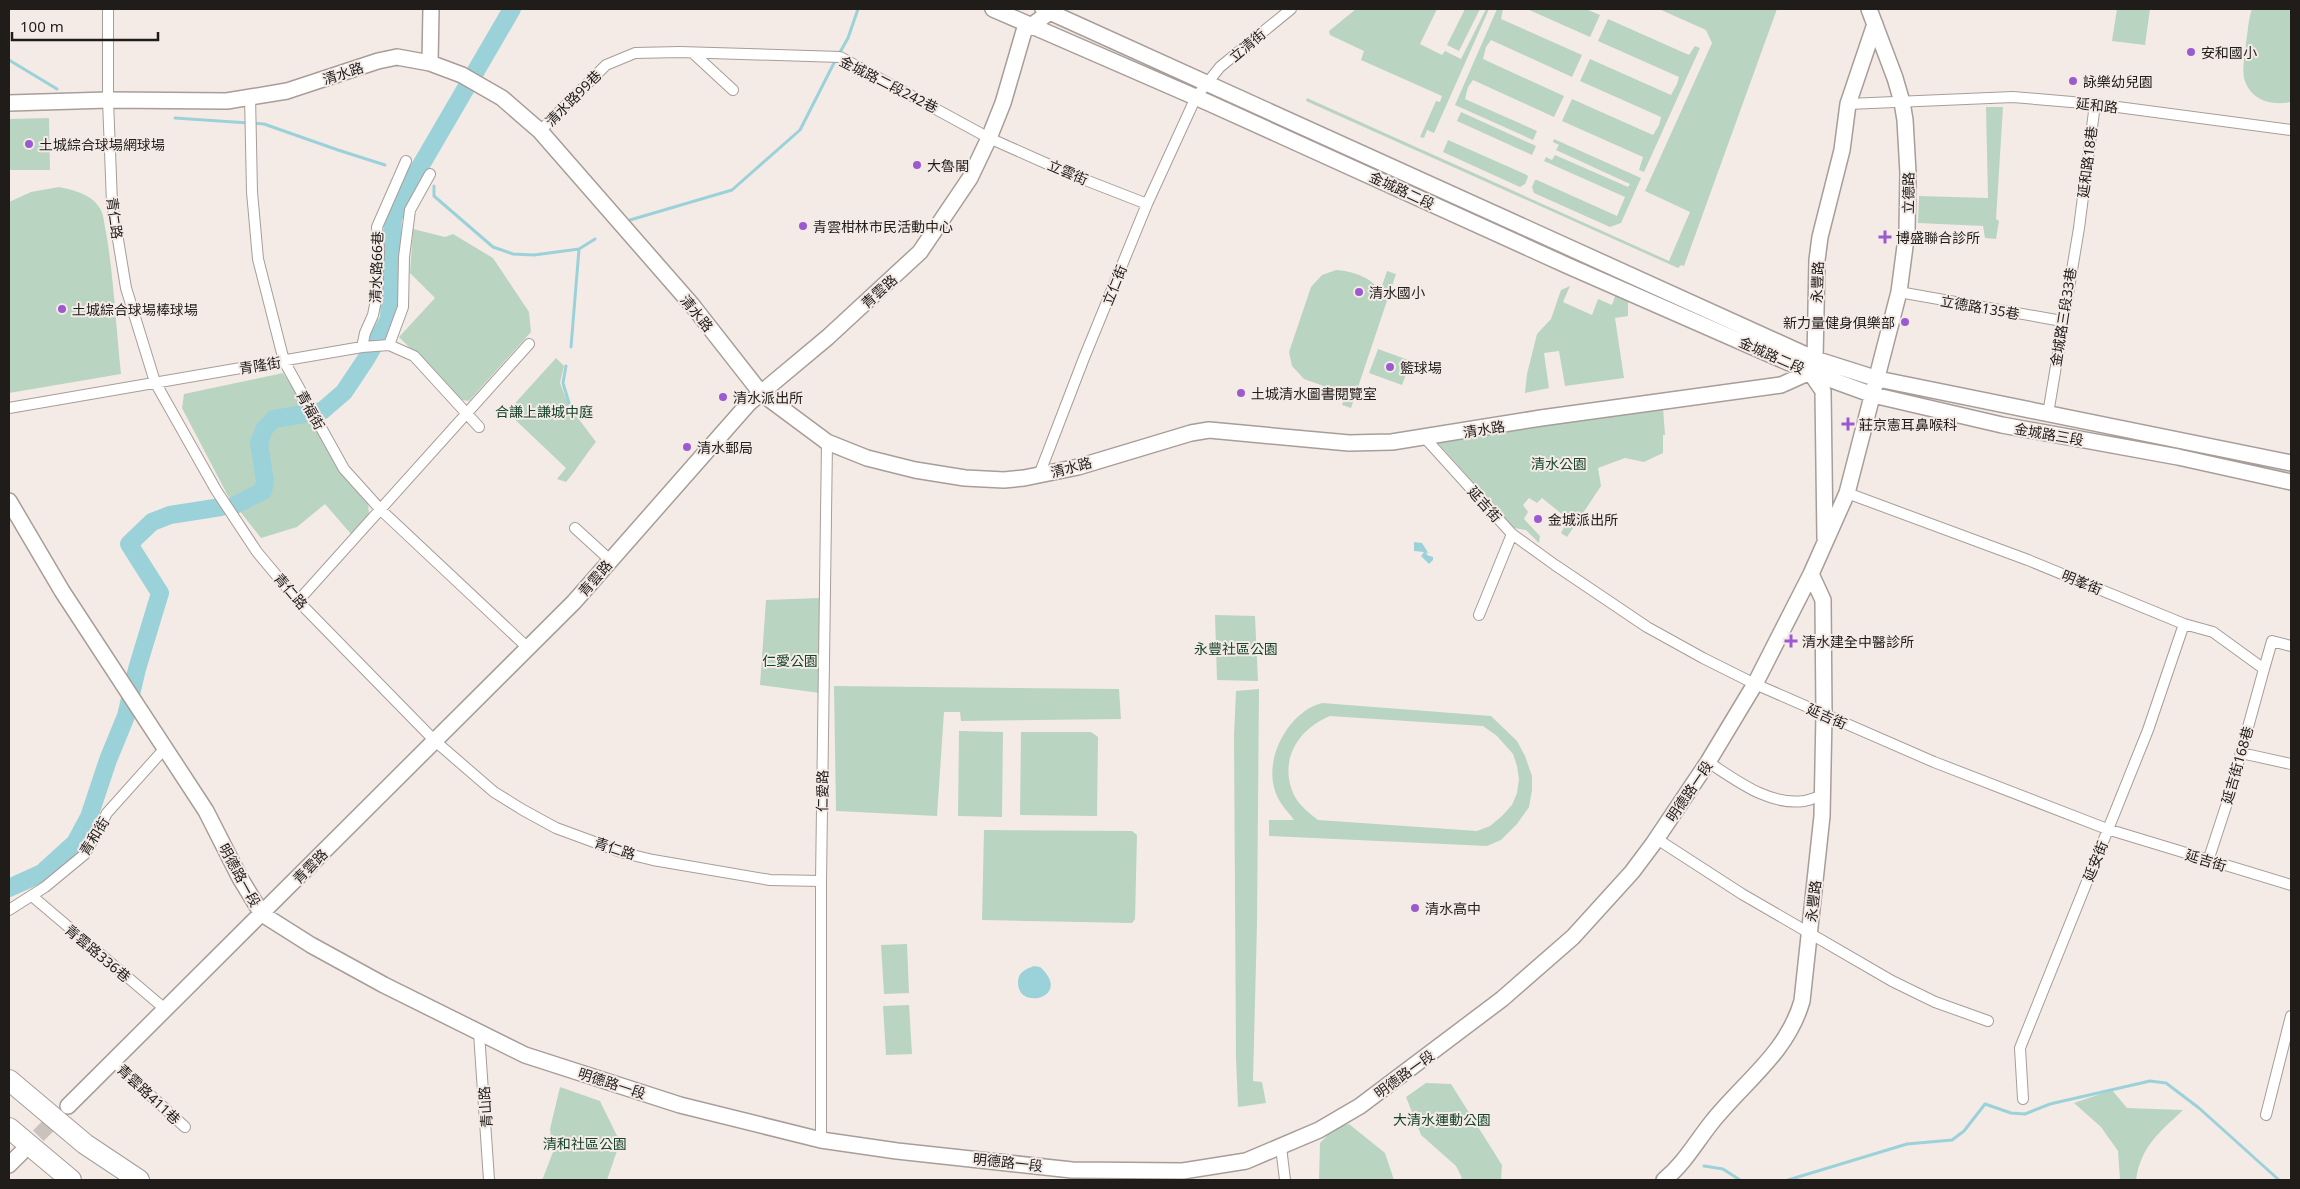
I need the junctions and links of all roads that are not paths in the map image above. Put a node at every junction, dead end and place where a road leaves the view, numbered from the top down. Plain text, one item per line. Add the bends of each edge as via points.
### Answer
1 (108, 9) edge
2 (431, 9) edge
3 (993, 9) edge
4 (1291, 9) edge
5 (1870, 9) edge
6 (1049, 10) edge
7 (1032, 24) junction
8 (1875, 24) junction
9 (693, 54) junction
10 (430, 63) junction
11 (1206, 83) junction
12 (733, 90) dead end
13 (250, 96) junction
14 (1196, 97) junction
15 (108, 100) junction
16 (1902, 102) junction
17 (9, 103) edge
18 (1848, 104) junction
19 (2094, 104) junction
20 (2291, 130) edge
21 (540, 131) junction
22 (989, 138) junction
23 (406, 161) dead end
24 (430, 174) dead end
25 (1147, 204) junction
26 (2079, 221) joint
27 (1898, 292) junction
28 (2062, 321) junction
29 (529, 344) dead end
30 (389, 345) junction
31 (362, 347) junction
32 (284, 361) junction
33 (1813, 366) junction
34 (1878, 379) junction
35 (155, 382) junction
36 (762, 393) junction
37 (1873, 395) junction
38 (9, 408) edge
39 (467, 414) junction
40 (2048, 414) junction
41 (479, 427) dead end
42 (1425, 438) junction
43 (827, 442) junction
44 (2291, 463) edge
45 (1039, 476) junction
46 (2291, 482) edge
47 (1847, 493) junction
48 (9, 501) edge
49 (381, 510) junction
50 (575, 528) dead end
51 (1512, 534) junction
52 (1825, 544) junction
53 (610, 560) junction
54 (1811, 574) junction
55 (298, 600) junction
56 (1479, 614) dead end
57 (2184, 624) junction
58 (2291, 646) edge
59 (528, 648) junction
60 (2264, 669) junction
61 (1755, 684) junction
62 (1824, 715) junction
63 (435, 741) junction
64 (166, 747) junction
65 (2241, 753) junction
66 (1708, 762) junction
67 (2291, 764) edge
68 (1823, 795) junction
69 (2107, 830) junction
70 (1657, 839) junction
71 (2208, 861) junction
72 (821, 881) junction
73 (2291, 885) edge
74 (32, 896) junction
75 (9, 910) edge
76 (262, 914) junction
77 (1809, 932) junction
78 (165, 1009) junction
79 (2291, 1016) edge
80 (1988, 1021) dead end
81 (479, 1033) junction
82 (113, 1061) junction
83 (9, 1080) edge
84 (2023, 1099) dead end
85 (68, 1106) tunnel mouth
86 (2266, 1115) dead end
87 (185, 1127) dead end
88 (9, 1128) edge
89 (821, 1140) junction
90 (1280, 1147) junction
91 (21, 1153) tunnel mouth
92 (9, 1165) edge
93 (71, 1180) edge
94 (139, 1180) edge
95 (488, 1180) edge
96 (1284, 1180) edge
97 (1664, 1180) edge

1 - 15 street, 青仁路
2 - 10 street
3 - 7 street, 金城路二段
4 - 11 street, 立清街 via 1220,67
5 - 8 street, 立德路
6 - 7 street, 青雲路
6 - 11 street, 金城路二段
7 - 14 street, 金城路二段
7 - 22 street, 青雲路 via 1024,30 1003,104
8 - 16 street, 立德路
8 - 18 street, 永豐路
9 - 12 street
9 - 21 street, 清水路99巷 via 635,53 606,65
9 - 22 street, 金城路二段242巷 via 840,57
10 - 13 street, 清水路 via 397,57 287,91
10 - 21 street, 清水路 via 457,73 502,98
11 - 14 street, 立清街
11 - 33 street, 金城路二段
13 - 15 street, 清水路 via 227,101
13 - 32 street, 青福街 via 252,192 258,259
14 - 25 street, 立仁街
14 - 33 street, 金城路二段 via 1566,265
15 - 17 street, 清水路
15 - 35 street, 青仁路 via 112,203 121,260 126,288
16 - 18 street, 延和路
16 - 19 street, 延和路 via 2013,96
16 - 27 street, 立德路 via 1908,158 1908,221
18 - 33 street, 永豐路 via 1842,150 1817,260
19 - 20 street, 延和路
19 - 26 street, 延和路18巷
21 - 36 street, 清水路 via 692,305
22 - 25 street, 立雲街
22 - 36 street, 青雲路 via 970,178 920,252
23 - 31 street, 清水路66巷 via 376,227 379,250 377,296
24 - 30 street via 410,210 404,257 403,307
25 - 45 street, 立仁街
26 - 28 street, 金城路三段33巷
27 - 28 street, 立德路135巷
27 - 34 street, 立德路
28 - 40 street, 金城路三段33巷
29 - 39 street
30 - 31 street, 青隆街
30 - 39 street via 414,356
31 - 32 street, 青隆街
32 - 35 street, 青隆街
32 - 49 street, 青福街 via 344,470
33 - 34 street, 金城路三段
33 - 37 street, 金城路三段
33 - 42 street, 清水路 via 1781,385 1541,418
33 - 52 street via 1823,391
34 - 37 street, 明德路一段
34 - 40 street, 金城路三段
35 - 38 street, 青隆街
35 - 55 street, 青仁路 via 216,490 257,552
36 - 43 street, 清水路
36 - 53 street, 青雲路 via 749,403
37 - 46 street, 金城路三段 via 2002,425 2178,457
37 - 47 street, 明德路一段
39 - 41 street
39 - 49 street
40 - 44 street, 金城路三段
42 - 45 street, 清水路 via 1349,443 1209,430
42 - 51 street, 延吉街
43 - 45 street, 清水路 via 867,458 915,470 1004,480
43 - 72 street, 仁愛路
47 - 52 street, 明德路一段
47 - 57 street, 明峯街 via 2028,560
48 - 64 street, 明德路一段 via 62,591
49 - 55 street
49 - 59 street, 青福街
50 - 53 street
51 - 56 street
51 - 61 street, 延吉街 via 1647,627
52 - 54 street, 明德路一段
53 - 59 street, 青雲路
54 - 61 street, 明德路一段
54 - 62 street, 永豐路 via 1823,600
55 - 63 street, 青仁路
57 - 60 street, 明峯街 via 2213,632
57 - 69 street, 延安街 via 2148,730
58 - 60 street via 2272,641
59 - 63 street, 青雲路
60 - 65 street, 延吉街168巷
61 - 62 street, 延吉街
61 - 66 street, 明德路一段
62 - 68 street, 永豐路
62 - 69 street, 延吉街
63 - 72 street, 青仁路 via 488,787 523,810 556,828 624,853 770,880
63 - 76 street, 青雲路
64 - 74 street, 青和街 via 107,813 85,854
64 - 76 street, 明德路一段 via 206,811
65 - 67 street
65 - 71 street, 延吉街168巷
66 - 68 street via 1773,798 1804,801
66 - 70 street, 明德路一段
68 - 77 street, 永豐路
69 - 71 street, 延吉街
69 - 84 street, 延安街 via 2020,1048
70 - 77 street via 1742,894
70 - 90 street, 明德路一段 via 1632,872 1573,936 1502,999 1360,1106 1319,1130
71 - 73 street, 延吉街
72 - 89 street, 仁愛路
74 - 75 street, 青和街
74 - 78 street, 青雲路336巷
76 - 78 street, 青雲路
76 - 81 street, 明德路一段 via 311,946
77 - 80 street via 1934,1002
77 - 97 street, 永豐路 via 1802,1001 1784,1042 1713,1121 1679,1168
78 - 82 street, 青雲路
79 - 86 street
81 - 89 street, 明德路一段 via 525,1055 680,1105
81 - 95 street, 青山路
82 - 85 street, 青雲路
82 - 87 street, 青雲路411巷
83 - 94 highway via 85,1144
88 - 93 highway
89 - 90 street, 明德路一段 via 1072,1170 1146,1172 1183,1171 1246,1161
90 - 96 street
91 - 92 street

